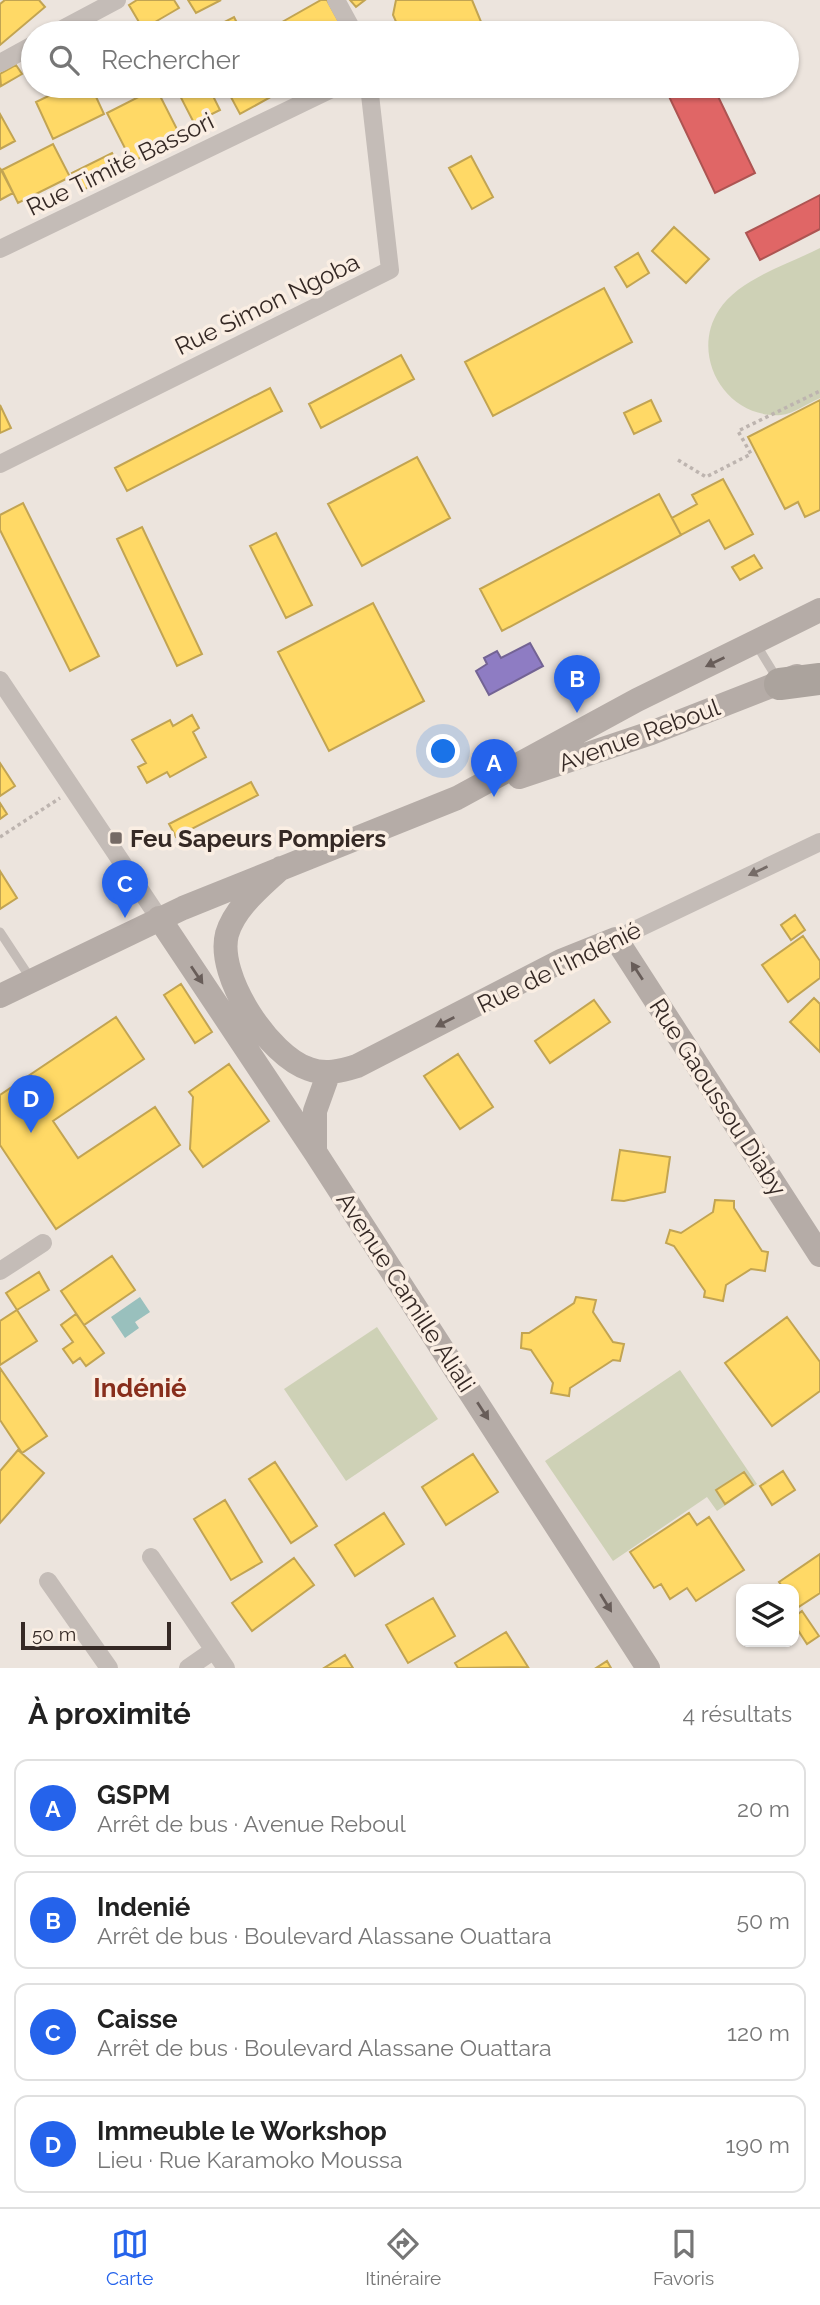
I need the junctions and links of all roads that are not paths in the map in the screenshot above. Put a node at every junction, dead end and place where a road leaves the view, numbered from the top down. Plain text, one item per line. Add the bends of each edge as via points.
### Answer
1 (117, 0) edge
2 (335, 0) edge
3 (78, 21) edge
4 (347, 21) edge
5 (21, 52) edge
6 (0, 63) edge
7 (313, 98) edge
8 (370, 98) edge
9 (0, 249) edge
10 (0, 464) edge
11 (820, 610) edge
12 (755, 642) junction
13 (820, 666) edge
14 (820, 679) edge
15 (0, 680) edge
16 (780, 684) junction
17 (457, 798) junction
18 (820, 842) edge
19 (281, 868) junction
20 (159, 918) junction
21 (0, 932) edge
22 (616, 939) junction
23 (32, 980) junction
24 (0, 996) edge
25 (329, 1072) junction
26 (315, 1152) junction
27 (43, 1243) dead end
28 (820, 1255) edge
29 (0, 1270) edge
30 (151, 1557) dead end
31 (48, 1581) dead end
32 (214, 1650) junction
33 (109, 1668) edge
34 (188, 1668) edge
35 (226, 1668) edge
36 (648, 1668) edge

1 - 3 street
2 - 4 street
5 - 6 street
7 - 9 street, Rue Timité Bassori
8 - 10 street, Rue Simon Ngoba via 390,270
11 - 12 main road
12 - 16 lane
12 -> 17 main road via 636,700
13 - 16 main road, Avenue Reboul
14 - 16 highway
15 - 20 street
16 - 17 main road, Avenue Reboul
17 - 19 main road
18 -> 22 street, Rue de l'Indénié
19 - 20 main road
19 - 25 main road, Rue de l'Indénié via 241,908 227,936 226,962 237,991 267,1035 295,1063
20 - 23 main road
20 -> 26 main road, Avenue Camille Aliali
21 - 23 lane
22 -> 25 main road, Rue de l'Indénié via 561,961 367,1062
28 -> 22 main road, Rue Gaoussou Diaby
23 - 24 main road
25 - 26 main road via 315,1111
26 -> 36 main road, Avenue Camille Aliali
27 - 29 street
30 - 32 street
31 - 33 street
32 - 34 street
32 - 35 street

